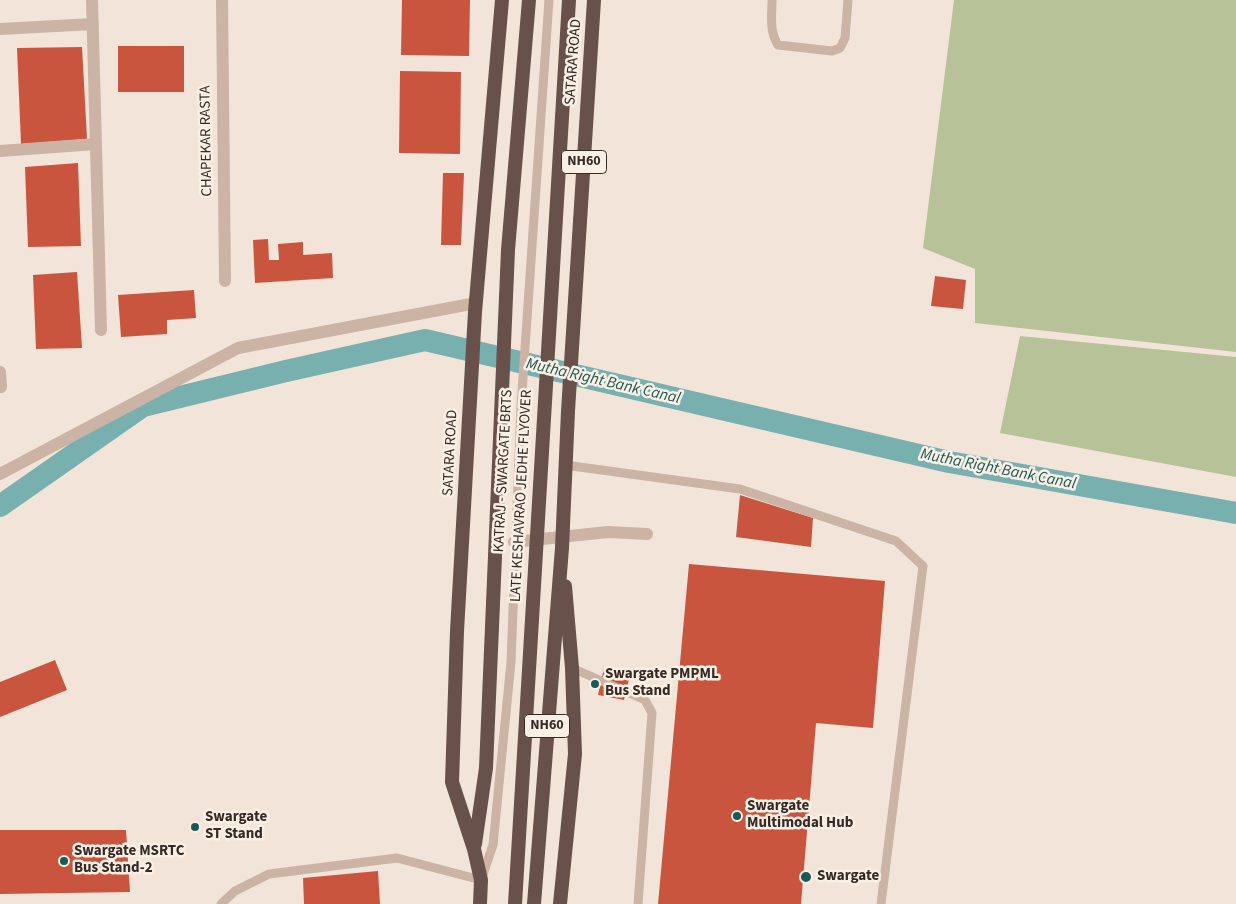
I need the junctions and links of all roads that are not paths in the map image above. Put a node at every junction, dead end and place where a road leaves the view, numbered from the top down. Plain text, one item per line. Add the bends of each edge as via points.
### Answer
1 (92, 0) edge
2 (222, 0) edge
3 (502, 0) edge
4 (530, 0) edge
5 (549, 0) edge
6 (569, 0) edge
7 (594, 0) edge
8 (772, 0) edge
9 (848, 0) edge
10 (93, 24) junction
11 (0, 30) edge
12 (96, 144) junction
13 (0, 151) edge
14 (225, 281) dead end
15 (476, 307) junction
16 (101, 330) dead end
17 (0, 372) edge
18 (1, 387) edge
19 (565, 465) junction
20 (0, 474) edge
21 (647, 534) dead end
22 (514, 542) junction
23 (562, 543) junction
24 (572, 668) junction
25 (474, 849) junction
26 (481, 880) junction
27 (221, 904) edge
28 (480, 904) edge
29 (514, 904) edge
30 (534, 904) edge
31 (560, 904) edge
32 (638, 904) edge
33 (881, 904) edge

1 - 10 street
2 - 14 street, CHAPEKAR RASTA
3 - 15 highway, SATARA ROAD
4 - 25 highway via 508,250 486,768
5 - 22 lane, KATRAJ - SWARGATE BRTS
6 - 29 highway, LATE KESHAVRAO JEDHE FLYOVER, bridge
7 - 19 highway, SATARA ROAD / NH60
8 - 9 lane via 771,26 778,45 832,51 840,48 845,38
10 - 11 street
10 - 12 street
12 - 13 street
12 - 16 street
15 - 20 street via 238,348
15 - 25 highway, SATARA ROAD via 457,631 452,782
17 - 18 street
19 - 23 highway, SATARA ROAD / NH60
19 - 33 lane via 740,489 896,541 924,566
21 - 23 street via 608,532
22 - 23 street
22 - 26 lane, KATRAJ - SWARGATE BRTS via 511,662 500,784 493,845
23 - 24 highway
23 - 30 highway, SATARA ROAD / NH60
24 - 31 highway via 575,754
24 - 32 lane via 645,700 652,713
25 - 26 highway, SATARA ROAD
26 - 27 lane via 398,858 269,874 235,891
26 - 28 highway, SATARA ROAD

